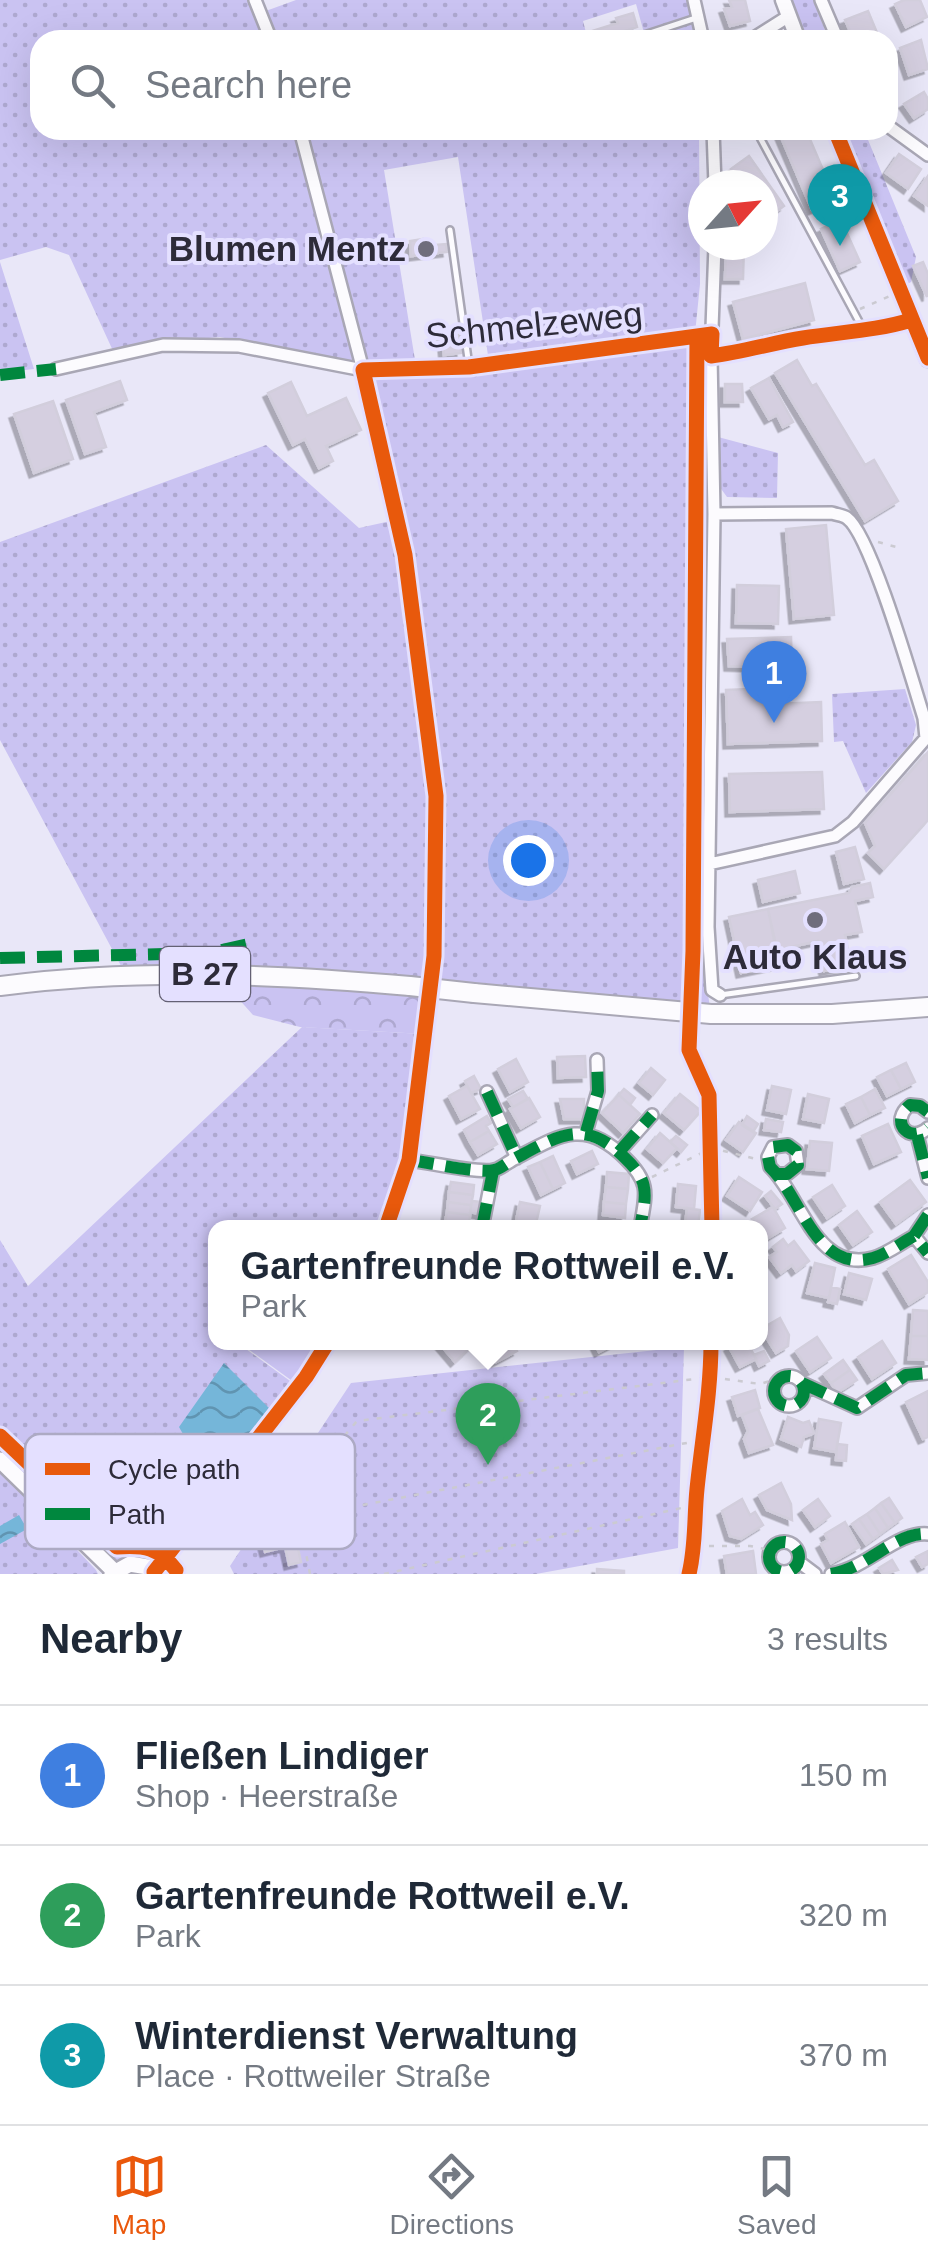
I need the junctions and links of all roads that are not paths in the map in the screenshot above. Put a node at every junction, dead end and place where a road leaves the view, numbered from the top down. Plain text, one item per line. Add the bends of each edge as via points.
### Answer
1 (255, 0) edge
2 (694, 0) edge
3 (783, 0) edge
4 (822, 0) edge
5 (788, 16) junction
6 (698, 17) junction
7 (267, 30) edge
8 (659, 30) edge
9 (701, 30) edge
10 (766, 30) edge
11 (794, 30) edge
12 (834, 30) edge
13 (898, 133) edge
14 (303, 140) edge
15 (714, 140) edge
16 (761, 140) edge
17 (838, 140) edge
18 (928, 154) edge
19 (715, 170) edge
20 (450, 230) dead end
21 (715, 260) edge
22 (911, 320) junction
23 (862, 329) junction
24 (712, 334) junction
25 (711, 356) junction
26 (928, 359) edge
27 (469, 367) junction
28 (56, 369) dead end
29 (362, 370) junction
30 (714, 514) junction
31 (709, 864) junction
32 (856, 976) dead end
33 (0, 986) edge
34 (928, 994) edge
35 (720, 995) joint
36 (928, 1007) edge
37 (907, 1008) junction
38 (598, 1060) dead end
39 (487, 1092) dead end
40 (927, 1109) edge
41 (652, 1115) dead end
42 (586, 1132) junction
43 (922, 1132) edge
44 (619, 1152) junction
45 (517, 1158) junction
46 (409, 1160) junction
47 (492, 1171) junction
48 (778, 1174) road end
49 (928, 1178) edge
50 (928, 1215) edge
51 (389, 1220) edge
52 (483, 1220) edge
53 (641, 1220) edge
54 (914, 1236) junction
55 (928, 1253) edge
56 (323, 1350) edge
57 (928, 1372) edge
58 (802, 1383) junction
59 (262, 1434) edge
60 (0, 1460) edge
61 (25, 1485) edge
62 (928, 1534) edge
63 (90, 1549) edge
64 (173, 1549) edge
65 (798, 1562) junction
66 (113, 1572) edge
67 (155, 1573) edge
68 (815, 1574) edge
69 (831, 1574) edge

1 - 7 street
2 - 6 street
3 - 5 street
4 - 12 street
5 - 10 street
5 - 11 street
6 - 8 lane
6 - 9 street
13 - 18 street
14 - 29 street
15 - 19 street
16 - 23 lane
17 - 22 street
20 - 27 lane
21 - 24 street
22 - 23 street
22 - 26 street
23 - 25 street
24 - 25 street
24 - 27 street, Schmelzeweg
25 - 30 street
27 - 29 street, Schmelzeweg
28 - 29 street, Schmelzeweg via 164,345 239,346
29 - 46 street via 405,555 436,796 434,956
30 - 31 street
30 - 31 street via 832,513 848,519 887,602 926,738 835,836
31 - 35 street via 710,982
32 - 35 lane
33 - 37 main road, B 27, bridge via 135,974 303,977 711,1014
34 - 37 main road
36 - 37 main road, B 27
38 - 42 street
39 - 45 street
40 - 43 street via 910,1106 900,1117 904,1130
41 - 44 street
42 - 44 street
42 - 45 street
43 - 49 street
44 - 53 street via 644,1181
45 - 47 street
46 - 47 street
46 - 51 street
47 - 52 street
48 - 54 street via 810,1227 840,1257 876,1258
50 - 54 street
54 - 55 street
56 - 59 street
57 - 58 street via 906,1375 857,1408
58 - 58 street via 800,1402 781,1404 775,1396 786,1376
60 - 61 main road
62 - 69 street via 901,1539 852,1571
63 - 66 main road
64 - 67 street
65 - 65 street via 779,1572 770,1550 788,1542
65 - 68 street
66 - 67 main road via 130,1564

